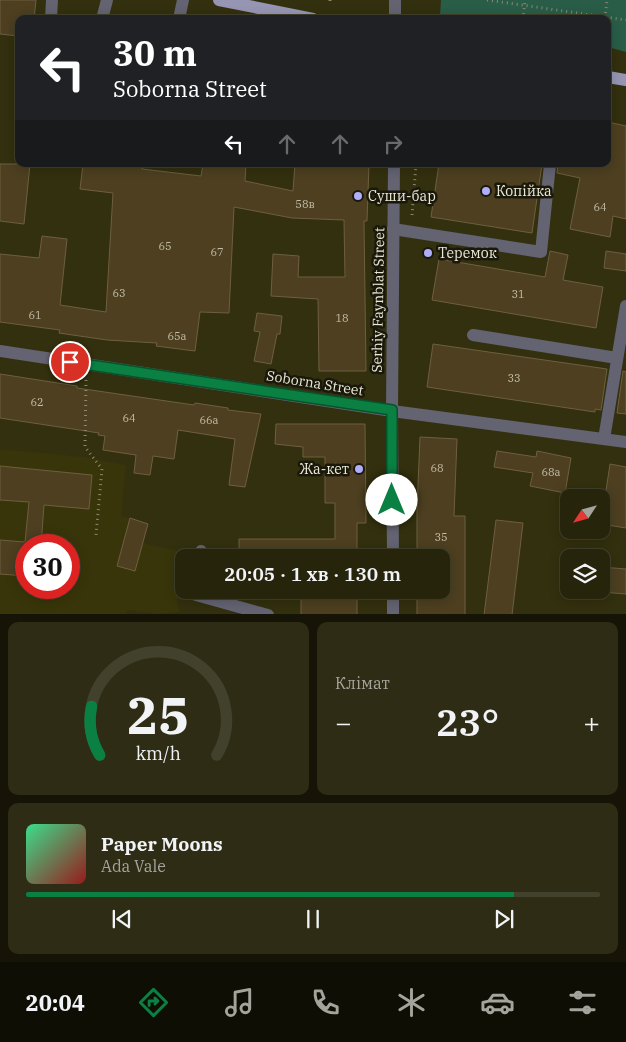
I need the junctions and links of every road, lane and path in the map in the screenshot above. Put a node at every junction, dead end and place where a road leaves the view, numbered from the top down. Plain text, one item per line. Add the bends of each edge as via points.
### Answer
1 (52, 0) edge
2 (107, 0) edge
3 (183, 0) edge
4 (219, 0) edge
5 (395, 0) edge
6 (487, 0) edge
7 (525, 0) edge
8 (607, 0) edge
9 (524, 5) junction
10 (51, 15) edge
11 (103, 15) edge
12 (180, 15) edge
13 (293, 15) edge
14 (395, 15) edge
15 (523, 15) edge
16 (586, 15) edge
17 (605, 15) edge
18 (611, 19) edge
19 (626, 20) edge
20 (611, 78) edge
21 (626, 80) edge
22 (394, 167) edge
23 (416, 167) edge
24 (550, 167) edge
25 (393, 229) junction
26 (411, 232) junction
27 (626, 306) edge
28 (473, 335) dead end
29 (0, 351) edge
30 (618, 358) junction
31 (88, 365) junction
32 (392, 410) junction
33 (604, 439) junction
34 (626, 442) edge
35 (96, 535) dead end
36 (393, 549) edge
37 (211, 599) edge
38 (393, 599) edge
39 (268, 614) edge
40 (393, 614) edge

1 - 10 street
2 - 11 street
3 - 12 street
4 - 13 main road
5 - 14 street
6 - 9 path
7 - 9 path
8 - 17 path
9 - 15 path
9 - 16 path
18 - 19 path
20 - 21 main road
22 - 25 street, Serhiy Faynblat Street
23 - 26 path
24 - 26 street via 541,252
25 - 26 street
25 - 32 street, Serhiy Faynblat Street
27 - 30 street
28 - 30 street
29 - 31 street, Soborna Street
30 - 33 street
31 - 32 street, Soborna Street
31 - 35 path via 85,447 102,469
32 - 33 street, Soborna Street
32 - 36 street, Serhiy Faynblat Street
33 - 34 street, Soborna Street
37 - 39 street
38 - 40 street

